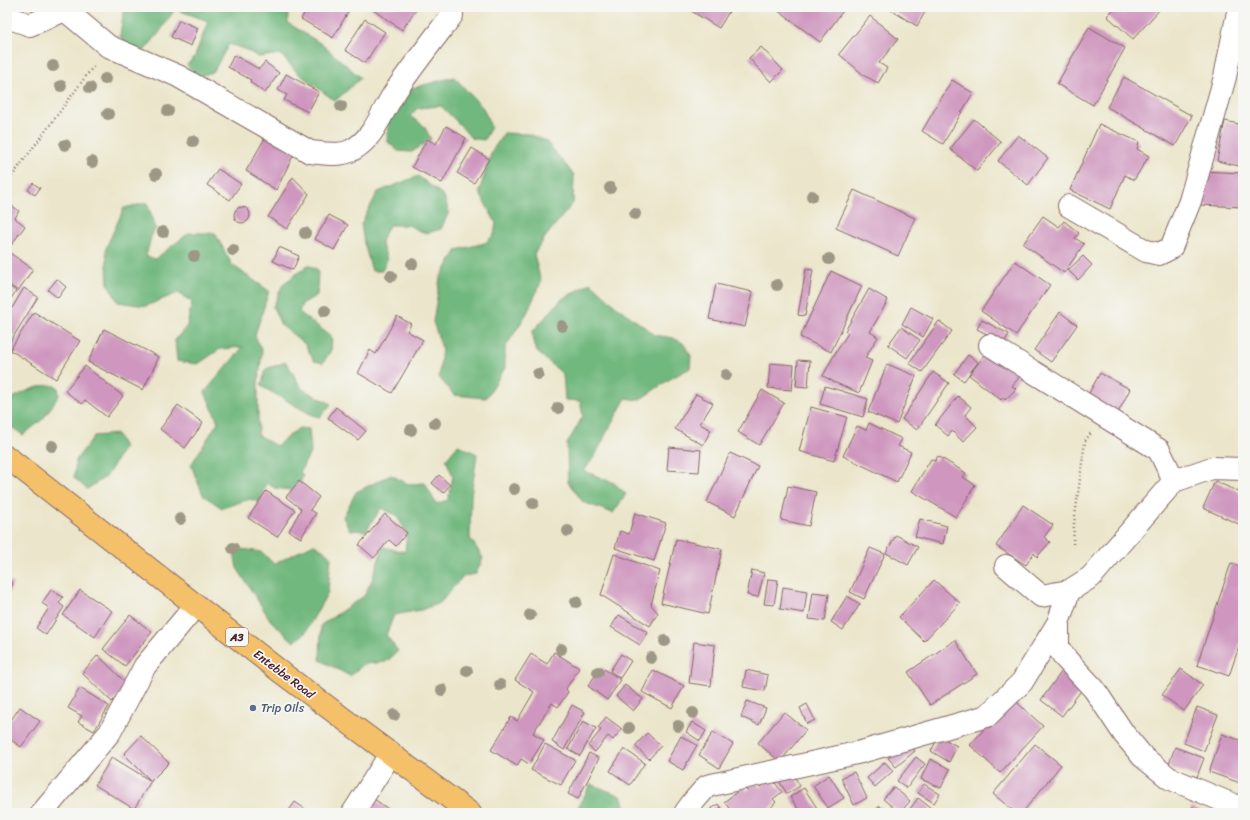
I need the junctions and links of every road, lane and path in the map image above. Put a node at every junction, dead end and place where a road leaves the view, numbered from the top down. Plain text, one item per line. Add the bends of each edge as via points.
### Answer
1 (1239, 7) edge
2 (66, 8) edge
3 (452, 16) dead end
4 (7, 17) edge
5 (108, 46) junction
6 (7, 183) edge
7 (1069, 206) dead end
8 (990, 345) dead end
9 (1103, 414) junction
10 (7, 457) edge
11 (1243, 469) edge
12 (1174, 481) junction
13 (1073, 544) dead end
14 (1006, 566) dead end
15 (1069, 591) junction
16 (196, 605) junction
17 (1058, 623) junction
18 (391, 753) junction
19 (1243, 809) edge
20 (42, 813) edge
21 (353, 813) edge
22 (470, 813) edge
23 (685, 813) edge

1 - 7 street via 1225,77 1190,201 1171,248 1160,254 1146,251
2 - 4 street via 30,25
2 - 5 street
3 - 5 street via 395,91 370,136 351,151 332,154 310,152 178,76
5 - 6 path
8 - 9 street
9 - 12 street via 1160,450
9 - 13 path via 1085,441
10 - 16 main road, Entebbe Road / A3
11 - 12 street via 1212,468
12 - 15 street via 1091,577
14 - 15 street via 1041,596
15 - 17 street
16 - 18 main road, Entebbe Road / A3 via 282,673
16 - 20 street via 144,666 110,732
17 - 19 street via 1058,647 1094,689 1143,757 1169,778
17 - 23 street via 1022,682 987,716 861,752 707,786
18 - 21 street
18 - 22 main road, Entebbe Road / A3

